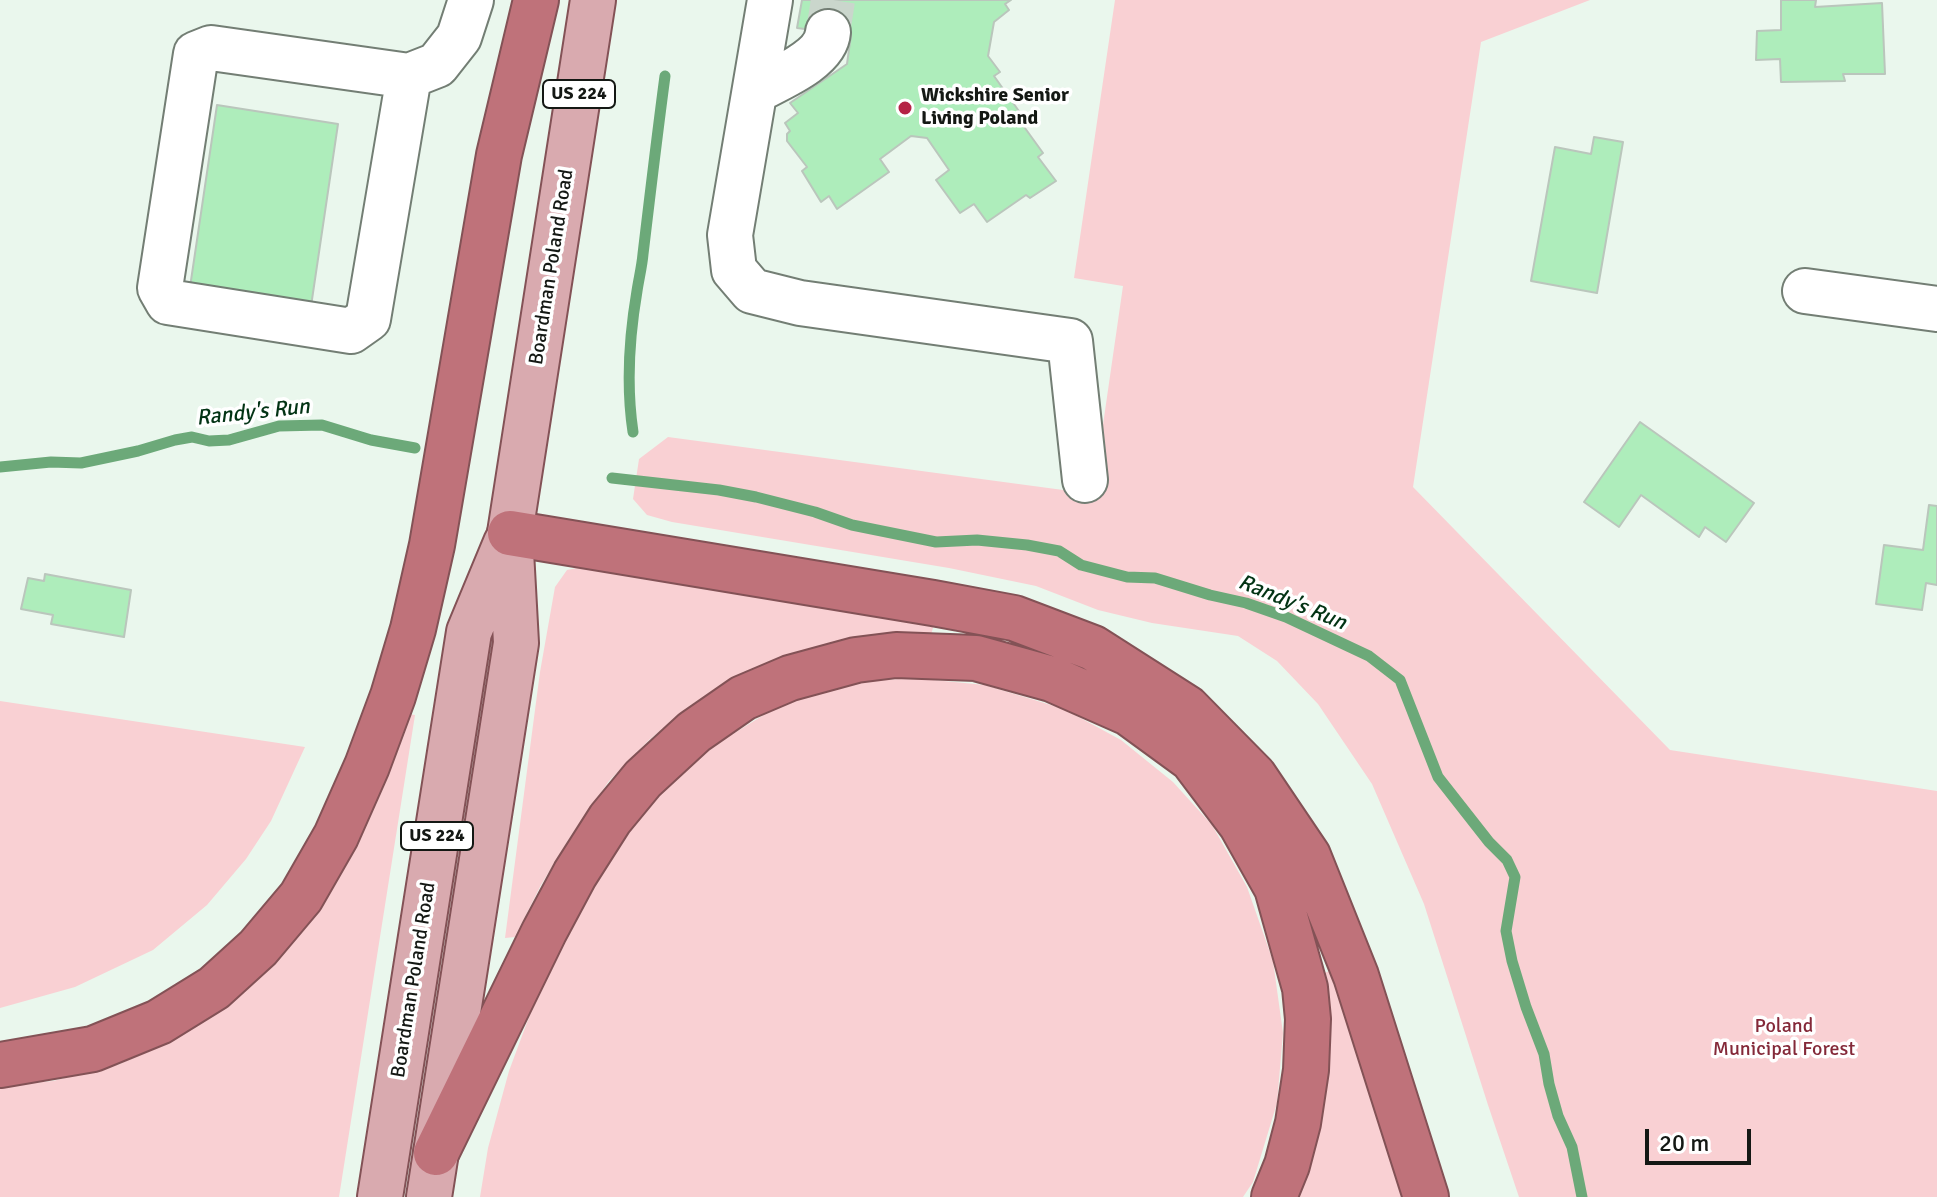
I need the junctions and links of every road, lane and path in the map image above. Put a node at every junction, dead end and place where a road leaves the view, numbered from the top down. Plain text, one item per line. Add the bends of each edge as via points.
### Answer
1 (471, 0) edge
2 (536, 0) edge
3 (593, 0) edge
4 (770, 0) edge
5 (828, 32) tunnel mouth
6 (409, 76) junction
7 (755, 91) junction
8 (1805, 291) dead end
9 (1937, 309) edge
10 (1085, 480) dead end
11 (510, 533) junction
12 (0, 1065) edge
13 (436, 1153) junction
14 (380, 1197) edge
15 (429, 1197) edge
16 (1274, 1197) edge
17 (1426, 1197) edge

1 - 6 street via 459,37 437,65
2 - 12 highway via 499,155 413,629 393,696 336,836 301,897 258,948 214,988 159,1022 93,1049
3 - 11 main road, Boardman Poland Road / US 224
4 - 7 street
5 - 7 street via 828,40 807,63
6 - 6 street via 211,48 196,54 160,288 168,302 351,331 368,319
7 - 10 street via 730,235 734,270 752,291 800,303 1070,341
8 - 9 street
11 - 13 main road, Boardman Poland Road / US 224 via 516,643
11 - 14 main road, Boardman Poland Road / US 224 via 469,632
11 - 17 highway via 1014,618 1093,648 1187,708 1254,776 1308,856 1356,976
13 - 15 main road, Boardman Poland Road / US 224
13 - 16 highway via 575,874 643,779 694,732 743,698 856,660 896,655 976,658 1052,679 1129,713 1192,759 1241,824 1277,888 1305,988 1308,1019 1298,1123

